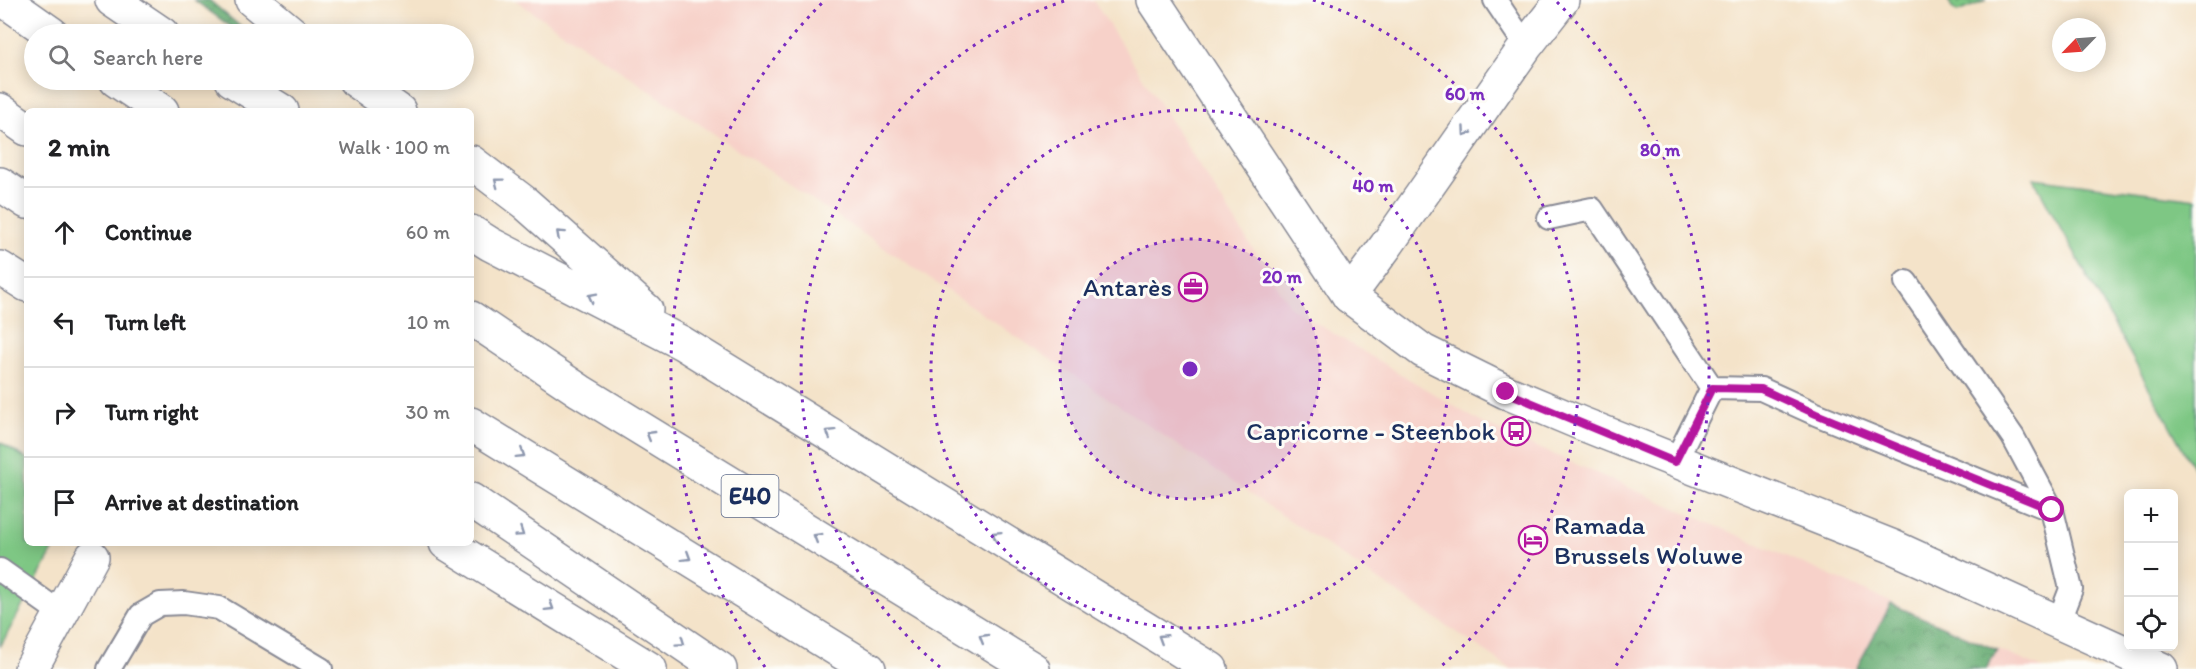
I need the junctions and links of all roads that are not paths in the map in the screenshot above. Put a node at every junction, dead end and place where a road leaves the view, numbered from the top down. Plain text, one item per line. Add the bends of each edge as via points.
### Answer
1 (4, 0) edge
2 (112, 0) edge
3 (252, 0) edge
4 (1153, 0) edge
5 (1495, 0) edge
6 (1556, 3) edge
7 (38, 24) edge
8 (147, 24) edge
9 (281, 24) edge
10 (1526, 46) junction
11 (131, 90) edge
12 (248, 90) edge
13 (369, 90) edge
14 (158, 108) edge
15 (277, 108) edge
16 (395, 108) edge
17 (0, 110) edge
18 (24, 127) edge
19 (474, 164) edge
20 (0, 184) edge
21 (24, 200) edge
22 (1549, 218) dead end
23 (474, 234) edge
24 (0, 268) edge
25 (1906, 282) dead end
26 (24, 283) edge
27 (1349, 296) junction
28 (474, 320) edge
29 (682, 343) junction
30 (1712, 388) junction
31 (474, 426) edge
32 (1675, 462) junction
33 (474, 502) edge
34 (2052, 510) junction
35 (451, 546) edge
36 (92, 557) dead end
37 (0, 570) edge
38 (62, 614) junction
39 (2058, 623) junction
40 (31, 669) edge
41 (109, 669) edge
42 (321, 669) edge
43 (650, 669) edge
44 (720, 669) edge
45 (869, 669) edge
46 (1033, 669) edge
47 (1211, 669) edge
48 (2161, 669) edge

1 - 7 main road
2 - 8 main road
3 - 9 main road
4 - 27 main road
5 - 10 lane
6 - 10 main road
10 -> 27 main road
11 - 14 main road
12 - 15 main road
13 - 16 main road
17 - 18 main road
29 -> 19 main road via 525,203
20 - 21 main road
22 - 30 lane via 1592,209
29 -> 23 main road
24 - 26 main road
25 - 34 lane via 2013,437
27 - 32 main road via 1423,351 1506,392
46 -> 28 main road, E40 via 580,391
47 -> 29 main road
30 - 32 lane
30 - 34 lane via 1761,389
31 -> 45 main road
32 - 39 main road via 1891,546
33 -> 44 main road
34 - 39 lane via 2071,590
35 -> 43 main road
36 - 38 main road
37 - 38 lane
38 - 40 main road
39 - 48 main road
41 - 42 lane via 141,615 160,604 184,603 219,608

